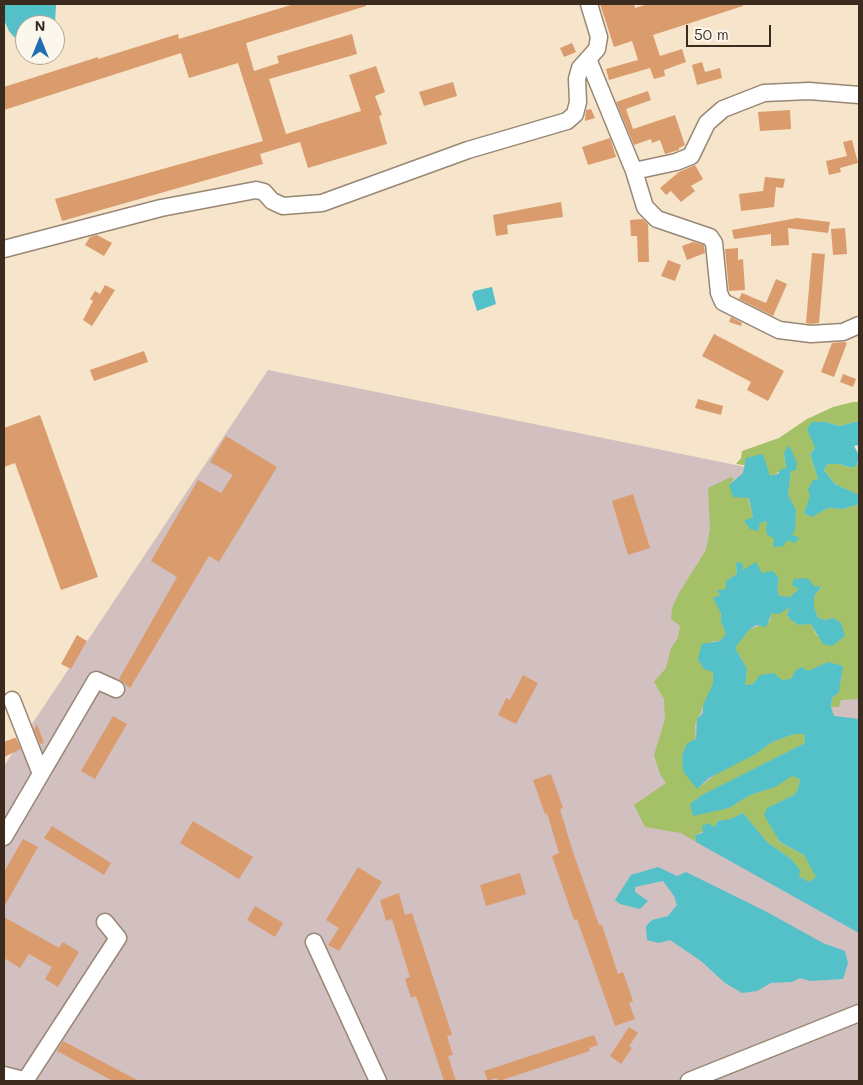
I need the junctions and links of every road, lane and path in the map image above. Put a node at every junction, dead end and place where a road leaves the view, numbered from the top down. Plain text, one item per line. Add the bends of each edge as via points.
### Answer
1 (589, 4) edge
2 (588, 59) junction
3 (859, 94) edge
4 (634, 171) junction
5 (4, 248) edge
6 (859, 325) edge
7 (116, 689) dead end
8 (12, 700) dead end
9 (41, 774) junction
10 (4, 837) edge
11 (105, 922) dead end
12 (314, 942) dead end
13 (859, 1013) edge
14 (4, 1074) edge
15 (26, 1081) edge
16 (378, 1081) edge
17 (689, 1081) edge

1 - 2 street via 599,37 597,49
2 - 4 street
2 - 5 street via 580,68 577,79 575,114 567,121 468,150 322,203 283,206 256,190 160,208
3 - 4 street via 764,93 723,109 707,123 691,156
4 - 6 street via 650,215 710,237 714,243 719,293 723,302 779,330 811,334 843,332
7 - 9 street via 96,680
8 - 9 street
9 - 10 street
11 - 15 street via 118,938
12 - 16 street
13 - 17 street
14 - 15 street

